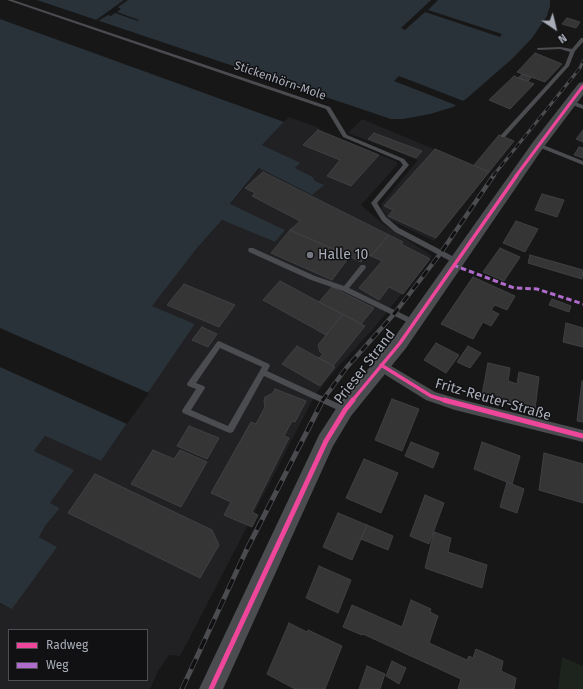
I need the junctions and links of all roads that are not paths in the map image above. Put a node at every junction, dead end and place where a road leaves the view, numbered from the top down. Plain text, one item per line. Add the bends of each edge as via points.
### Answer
1 (9, 0) edge
2 (583, 39) edge
3 (539, 49) dead end
4 (573, 51) junction
5 (583, 86) edge
6 (577, 105) edge
7 (504, 136) dead end
8 (538, 145) junction
9 (583, 163) edge
10 (251, 250) dead end
11 (456, 261) junction
12 (363, 267) dead end
13 (345, 289) junction
14 (413, 322) junction
15 (381, 365) junction
16 (264, 372) junction
17 (345, 410) junction
18 (583, 436) edge
19 (211, 689) edge

1 - 11 lane, Stickenhörn-Mole via 328,108 345,136 402,160 406,165 374,203 384,219 397,230
2 - 4 lane
3 - 4 lane via 560,48
4 - 7 lane via 567,65
5 - 6 street, Prieser Strand
6 - 8 street, Prieser Strand
8 - 9 lane
8 - 11 street, Prieser Strand
10 - 13 lane via 313,278
11 - 14 street, Prieser Strand
12 - 13 lane
13 - 14 lane
14 - 15 street, Prieser Strand via 400,343
15 - 17 street, Prieser Strand
15 - 18 street, Fritz-Reuter-Straße via 431,396
16 - 16 lane via 266,366 219,344 191,384 201,388 186,411 230,430
16 - 17 lane
17 - 19 street, Prieser Strand via 326,442

